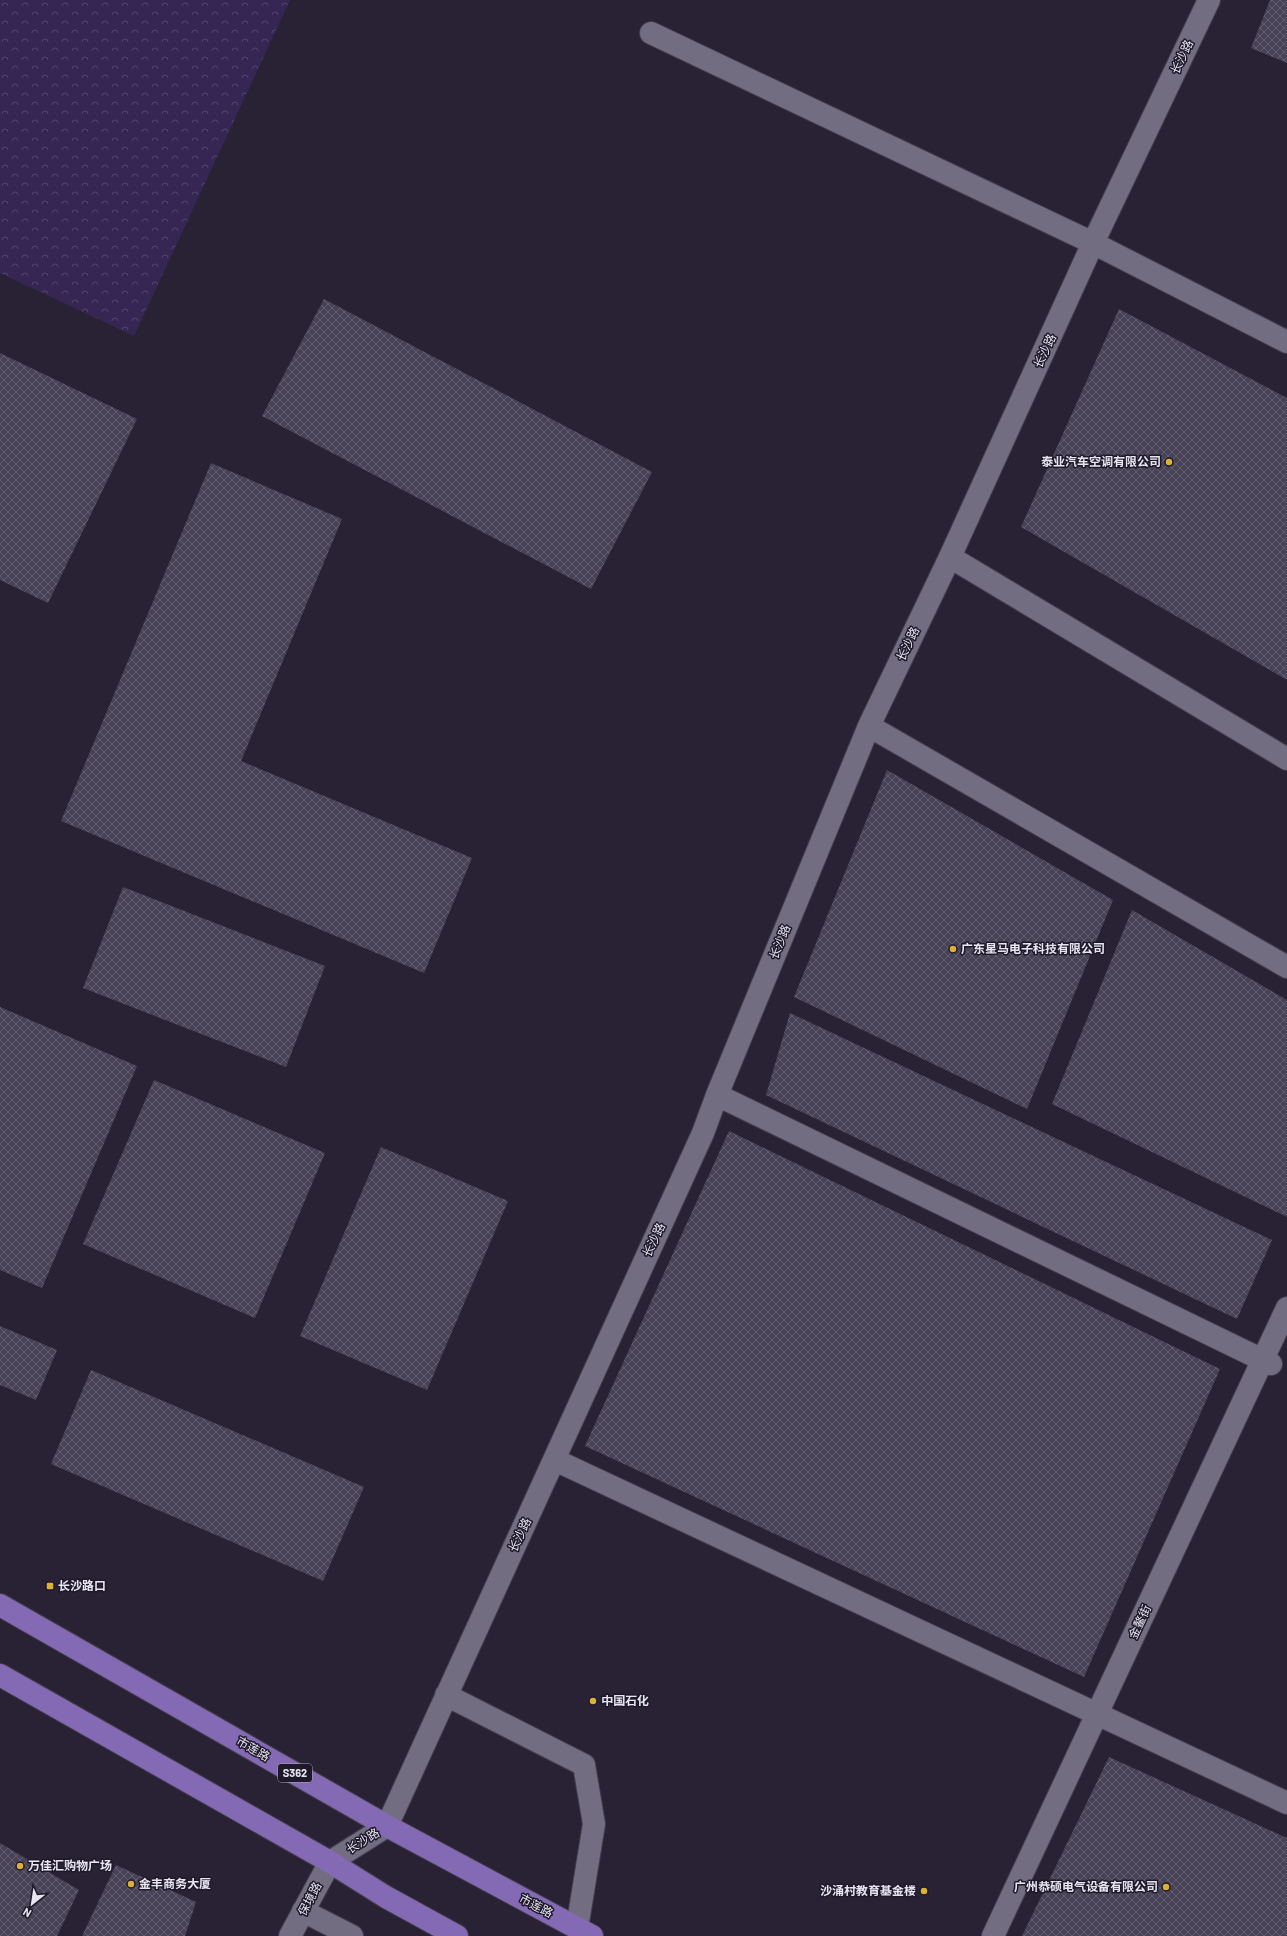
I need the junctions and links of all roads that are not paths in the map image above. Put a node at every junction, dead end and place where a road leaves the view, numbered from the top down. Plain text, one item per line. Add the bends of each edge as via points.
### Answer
1 (1209, 0) edge
2 (651, 33) dead end
3 (1093, 244) junction
4 (1287, 342) edge
5 (950, 557) junction
6 (869, 726) junction
7 (1287, 759) edge
8 (1287, 967) edge
9 (717, 1095) junction
10 (1287, 1308) edge
11 (1271, 1364) dead end
12 (554, 1460) junction
13 (0, 1605) edge
14 (0, 1675) edge
15 (446, 1695) junction
16 (1097, 1715) junction
17 (1287, 1803) edge
18 (387, 1826) junction
19 (330, 1862) junction
20 (303, 1911) junction
21 (584, 1932) edge
22 (290, 1936) edge
23 (352, 1936) edge
24 (457, 1936) edge
25 (993, 1936) edge

1 - 3 street, 长沙路
2 - 3 street
3 - 4 street
3 - 5 street, 长沙路
5 - 6 street, 长沙路
5 - 7 street
6 - 8 street
6 - 9 street, 长沙路
9 - 11 street
9 - 12 street, 长沙路 via 703,1133
10 - 16 street, 金鳌街
12 - 15 street, 长沙路
12 - 16 street
13 - 18 main road, 市莲路 / S362
14 - 19 main road
15 - 18 street, 长沙路
15 - 21 street via 584,1765 594,1824
16 - 17 street
16 - 25 street, 金鳌街
18 - 19 street, 长沙路
18 - 21 main road, 市莲路 / S362
19 - 20 street, 保境路
19 - 24 main road via 386,1897
20 - 22 street, 保境路
20 - 23 street

